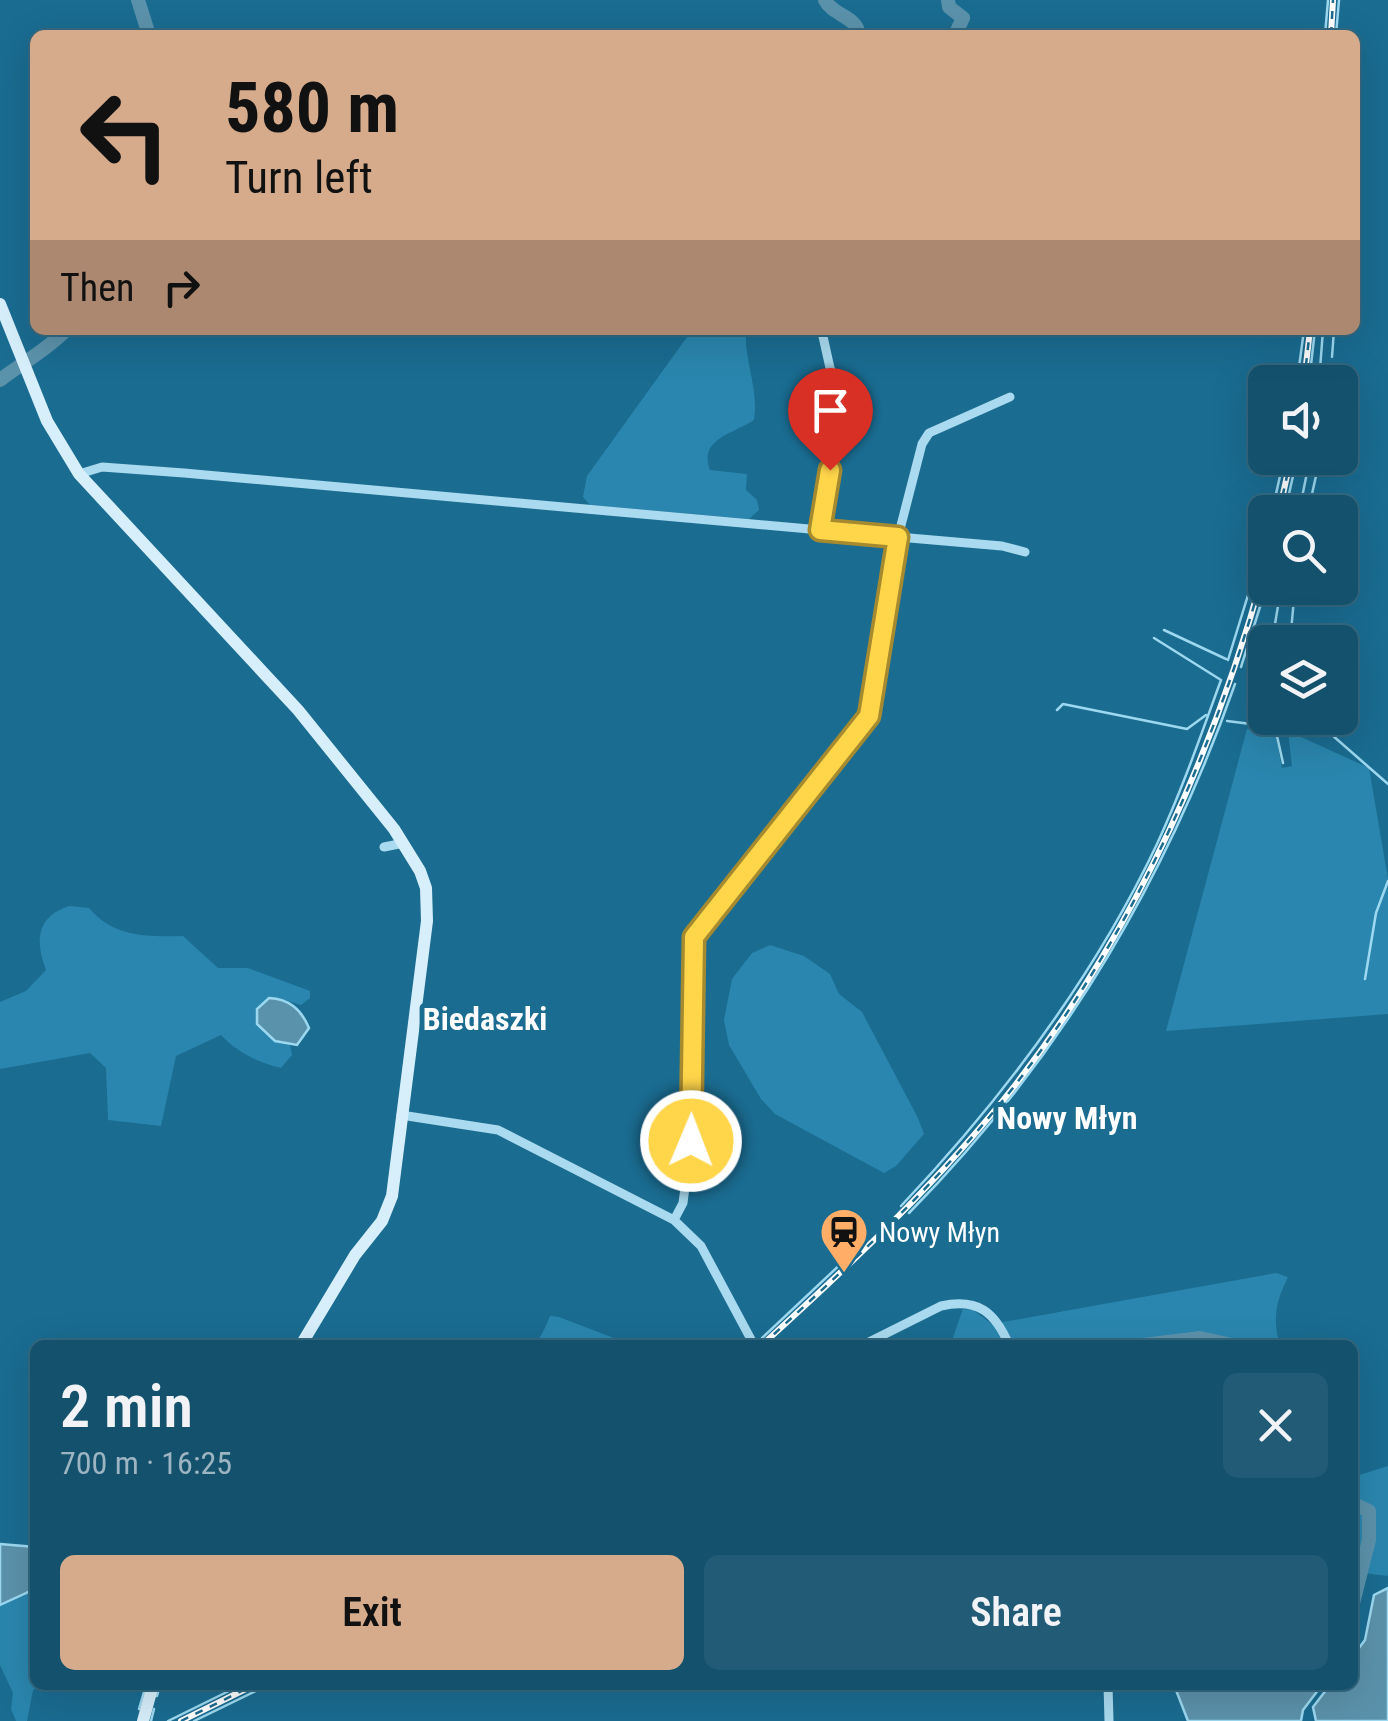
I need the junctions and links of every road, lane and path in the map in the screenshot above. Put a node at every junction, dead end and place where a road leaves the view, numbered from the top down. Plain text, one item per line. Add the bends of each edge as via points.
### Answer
1 (0, 304) edge
2 (823, 335) edge
3 (1010, 397) dead end
4 (80, 474) junction
5 (820, 530) junction
6 (898, 537) junction
7 (1025, 552) dead end
8 (404, 844) junction
9 (384, 847) dead end
10 (401, 1115) junction
11 (674, 1220) junction
12 (304, 1340) edge
13 (751, 1340) edge
14 (873, 1340) edge
15 (1006, 1340) edge
16 (152, 1690) edge
17 (1108, 1690) edge
18 (143, 1721) edge
19 (1109, 1721) edge

1 - 4 main road via 47,421
2 - 5 street via 848,414
3 - 6 street via 929,433
4 - 5 street via 102,468 184,473
4 - 8 main road via 298,710
5 - 6 street
6 - 7 street
6 - 11 street via 869,716 694,937 691,1141 683,1203
8 - 9 street
8 - 10 main road via 423,879 428,911
10 - 11 street via 498,1130
10 - 12 main road via 389,1206
11 - 13 street via 701,1246
14 - 15 street via 955,1303 990,1312
16 - 18 main road
17 - 19 street

